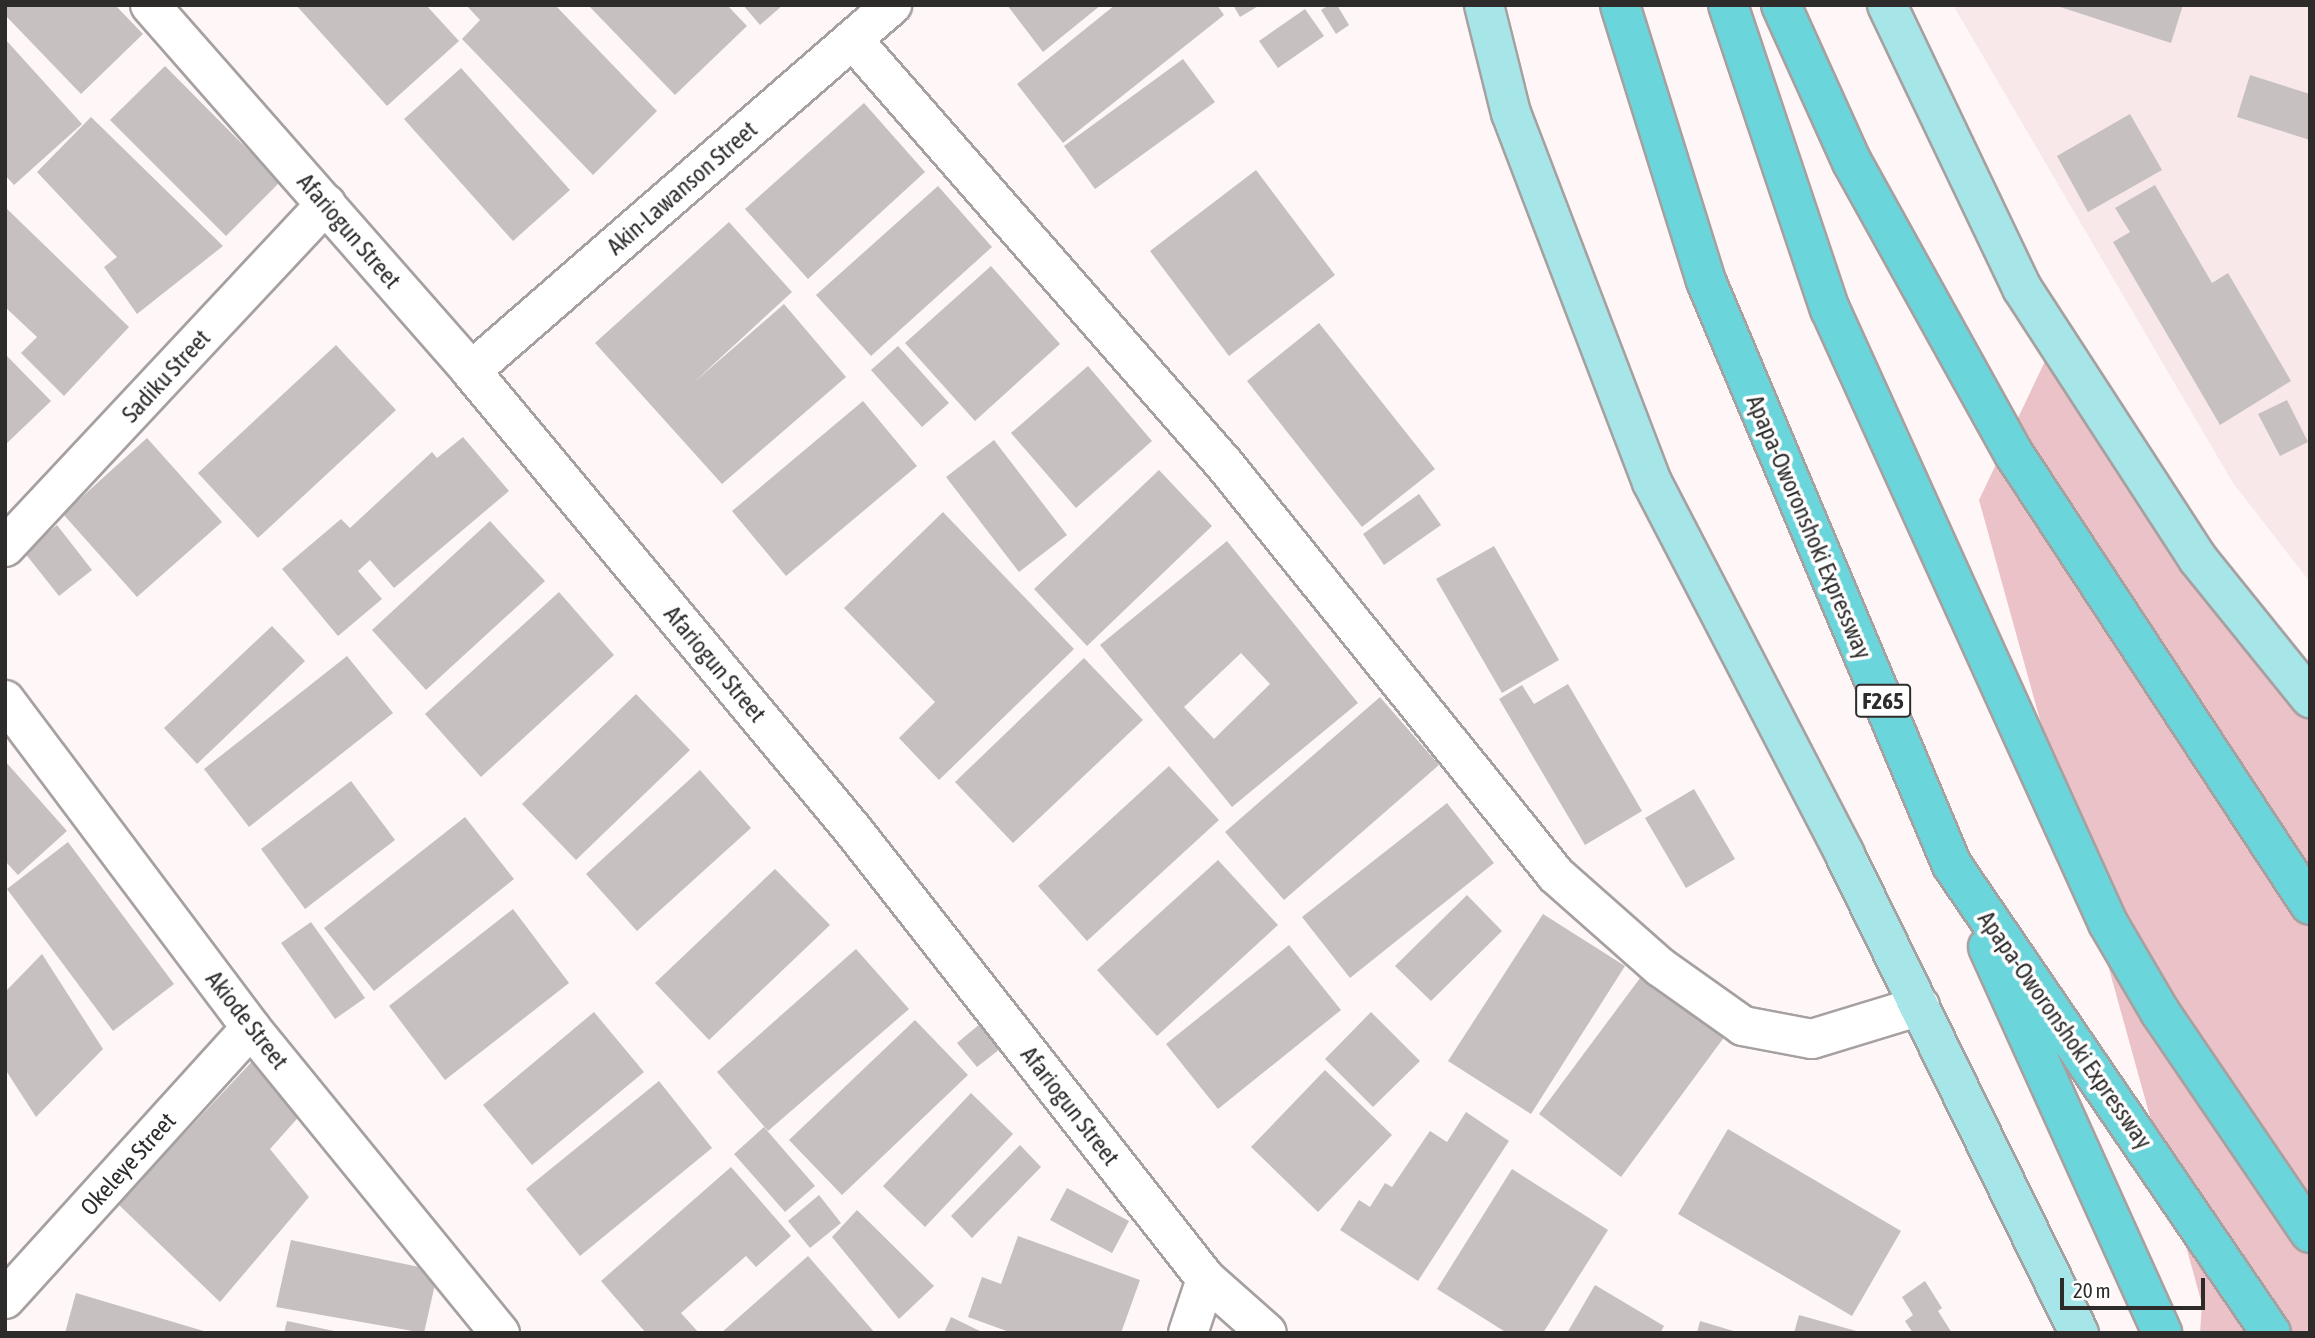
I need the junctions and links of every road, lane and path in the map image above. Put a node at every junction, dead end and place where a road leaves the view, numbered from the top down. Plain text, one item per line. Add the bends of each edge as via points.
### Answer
1 (150, 5) edge
2 (892, 5) edge
3 (1484, 5) edge
4 (1620, 5) edge
5 (1728, 5) edge
6 (1781, 5) edge
7 (1887, 5) edge
8 (853, 40) junction
9 (326, 204) junction
10 (471, 370) junction
11 (5, 547) edge
12 (2310, 698) edge
13 (5, 700) edge
14 (1952, 865) junction
15 (2310, 905) edge
16 (1920, 1006) junction
17 (251, 1028) junction
18 (2310, 1233) edge
19 (1206, 1279) junction
20 (5, 1299) edge
21 (500, 1333) edge
22 (1188, 1333) edge
23 (1266, 1333) edge
24 (2079, 1333) edge
25 (2162, 1333) edge
26 (2271, 1333) edge

1 - 9 street, Afariogun Street
2 - 8 street, Akin-Lawanson Street
3 - 16 main road via 1511,113 1652,482
4 - 14 highway, Apapa-Oworonshoki Expressway / F265 via 1706,281
5 - 18 highway via 1830,309 2108,923 2160,1012
6 - 15 highway via 1852,162 2014,454
7 - 12 main road via 2022,288 2198,559
8 - 10 street, Akin-Lawanson Street
8 - 16 street via 1224,465 1556,875 1660,967 1743,1026 1812,1039
9 - 10 street, Afariogun Street
9 - 11 street, Sadiku Street
10 - 19 street, Afariogun Street via 853,830
13 - 17 street, Akiode Street
14 - 25 highway
14 - 26 highway, Apapa-Oworonshoki Expressway / F265
16 - 24 main road
17 - 20 street, Okeleye Street
17 - 21 street, Akiode Street
19 - 22 street
19 - 23 street, Afariogun Street

